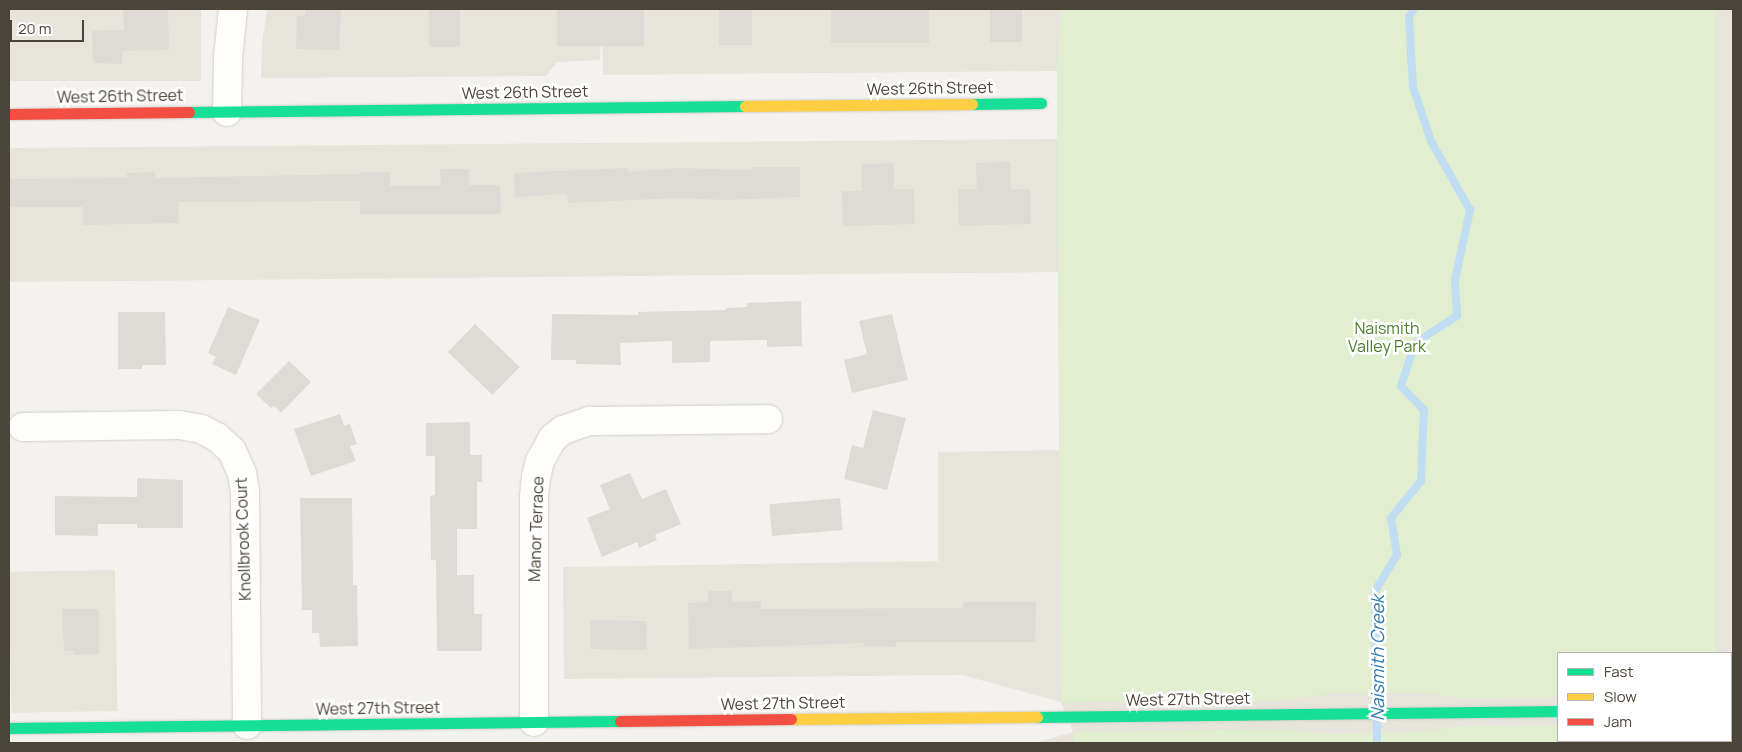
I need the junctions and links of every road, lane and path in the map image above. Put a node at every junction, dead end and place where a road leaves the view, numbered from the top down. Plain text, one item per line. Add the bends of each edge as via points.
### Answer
1 (232, 9) edge
2 (1041, 103) dead end
3 (227, 112) junction
4 (9, 114) edge
5 (768, 419) dead end
6 (23, 427) dead end
7 (1557, 711) edge
8 (534, 722) junction
9 (246, 726) junction
10 (9, 728) edge

1 - 3 street
2 - 3 street, West 26th Street
3 - 4 street, West 26th Street
5 - 8 street, Manor Terrace via 589,421 564,430 553,438 540,460 536,477
6 - 9 street, Knollbrook Court via 180,425 201,429 217,437 232,451 242,473 245,492
7 - 8 street, West 27th Street
8 - 9 street, West 27th Street
9 - 10 street, West 27th Street

